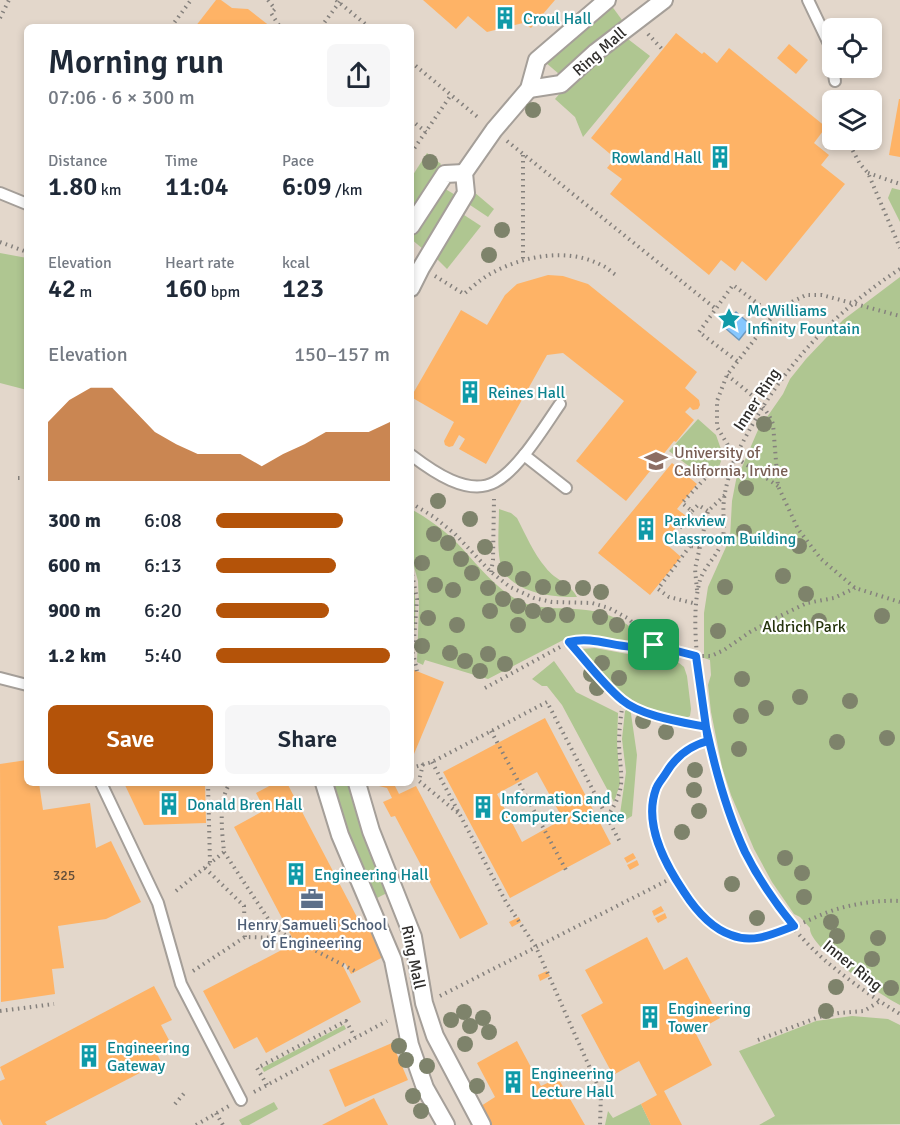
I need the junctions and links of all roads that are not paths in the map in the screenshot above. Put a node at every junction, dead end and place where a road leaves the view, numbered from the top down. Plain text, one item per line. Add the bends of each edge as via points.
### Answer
1 (607, 0) edge
2 (664, 0) edge
3 (808, 0) edge
4 (822, 29) edge
5 (835, 78) edge
6 (835, 81) dead end
7 (529, 89) junction
8 (464, 173) junction
9 (0, 192) edge
10 (24, 203) edge
11 (414, 221) edge
12 (414, 282) edge
13 (560, 404) dead end
14 (524, 455) junction
15 (414, 457) edge
16 (566, 488) dead end
17 (0, 678) edge
18 (24, 684) edge
19 (102, 786) edge
20 (325, 786) edge
21 (358, 786) edge
22 (241, 1100) dead end
23 (446, 1125) edge
24 (482, 1125) edge

1 - 7 street, Ring Mall via 537,60
2 - 7 street, Ring Mall via 561,84
3 - 4 lane
5 - 6 lane
7 - 8 street, Ring Mall
8 - 11 street via 445,174
8 - 12 street, Ring Mall via 466,193
9 - 10 lane
13 - 14 lane
14 - 15 lane via 494,483 479,486 460,483
14 - 16 lane
17 - 18 lane
19 - 22 lane via 158,903 180,979
20 - 23 street, Ring Mall via 340,835 393,960 410,1045 425,1088
21 - 24 street, Ring Mall via 370,831 413,937 424,1003 435,1036

